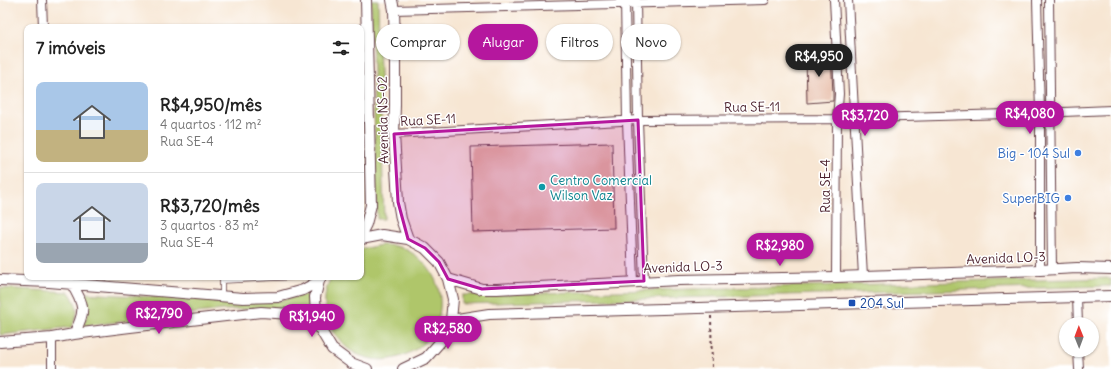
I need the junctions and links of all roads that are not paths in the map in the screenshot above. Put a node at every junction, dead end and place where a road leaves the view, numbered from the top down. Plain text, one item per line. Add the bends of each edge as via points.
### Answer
1 (42, 0) edge
2 (366, 0) edge
3 (765, 0) edge
4 (834, 0) edge
5 (848, 0) edge
6 (1037, 0) edge
7 (1049, 0) edge
8 (625, 2) edge
9 (636, 2) edge
10 (393, 5) edge
11 (43, 24) edge
12 (1111, 110) edge
13 (1051, 112) junction
14 (1040, 113) junction
15 (854, 118) junction
16 (837, 119) junction
17 (638, 120) junction
18 (627, 121) junction
19 (394, 134) junction
20 (364, 228) edge
21 (364, 238) edge
22 (408, 239) junction
23 (1111, 269) edge
24 (1040, 270) junction
25 (1052, 270) junction
26 (863, 276) junction
27 (836, 277) junction
28 (448, 279) junction
29 (0, 280) edge
30 (24, 280) edge
31 (54, 280) edge
32 (222, 280) edge
33 (318, 280) edge
34 (320, 280) edge
35 (644, 281) junction
36 (633, 282) junction
37 (71, 283) junction
38 (222, 296) junction
39 (1111, 296) edge
40 (1077, 297) junction
41 (1078, 317) edge
42 (451, 320) junction
43 (320, 329) junction
44 (74, 334) junction
45 (52, 338) junction
46 (0, 342) edge
47 (1078, 357) edge
48 (52, 369) edge
49 (367, 369) edge
50 (405, 369) edge
51 (1079, 369) edge

1 - 11 street
2 - 20 street, Avenida NS-02 via 371,205
3 - 9 street
4 - 16 street, Rua SE-4 via 839,94
5 - 15 street
6 - 14 street
7 - 13 street
8 - 9 street
8 - 10 street
8 - 18 street
9 - 17 street
10 - 19 street, Avenida NS-02
12 - 13 street, Rua SE-11
13 - 14 street, Rua SE-11
13 - 25 street
14 - 15 street, Rua SE-11
14 - 24 street
15 - 16 street, Rua SE-11
15 - 26 street
16 - 17 street, Rua SE-11
16 - 27 street, Rua SE-4
17 - 18 street, Rua SE-11
17 - 35 street
18 - 19 street, Rua SE-11
18 - 36 street
19 - 22 street, Avenida NS-02 via 398,202
21 - 22 street via 382,235
22 - 28 street via 425,248 439,262
23 - 25 street, Avenida LO-3
24 - 25 street, Avenida LO-3
24 - 26 street, Avenida LO-3
26 - 27 street, Avenida LO-3
27 - 35 street, Avenida LO-3
28 - 36 street, Avenida LO-3 via 482,289
28 - 42 street via 453,299
29 - 30 street
31 - 37 street
32 - 38 lane
33 - 38 street via 303,290 278,297
34 - 43 street via 315,297
35 - 36 street, Avenida LO-3
37 - 38 street
37 - 44 street via 83,307
39 - 40 street
40 - 41 street
40 - 42 street via 489,314
42 - 50 street via 442,340 426,358
43 - 44 street via 309,321 290,314 261,312
43 - 49 street via 332,349 351,363
44 - 45 street
45 - 46 street
45 - 48 street
47 - 51 street

